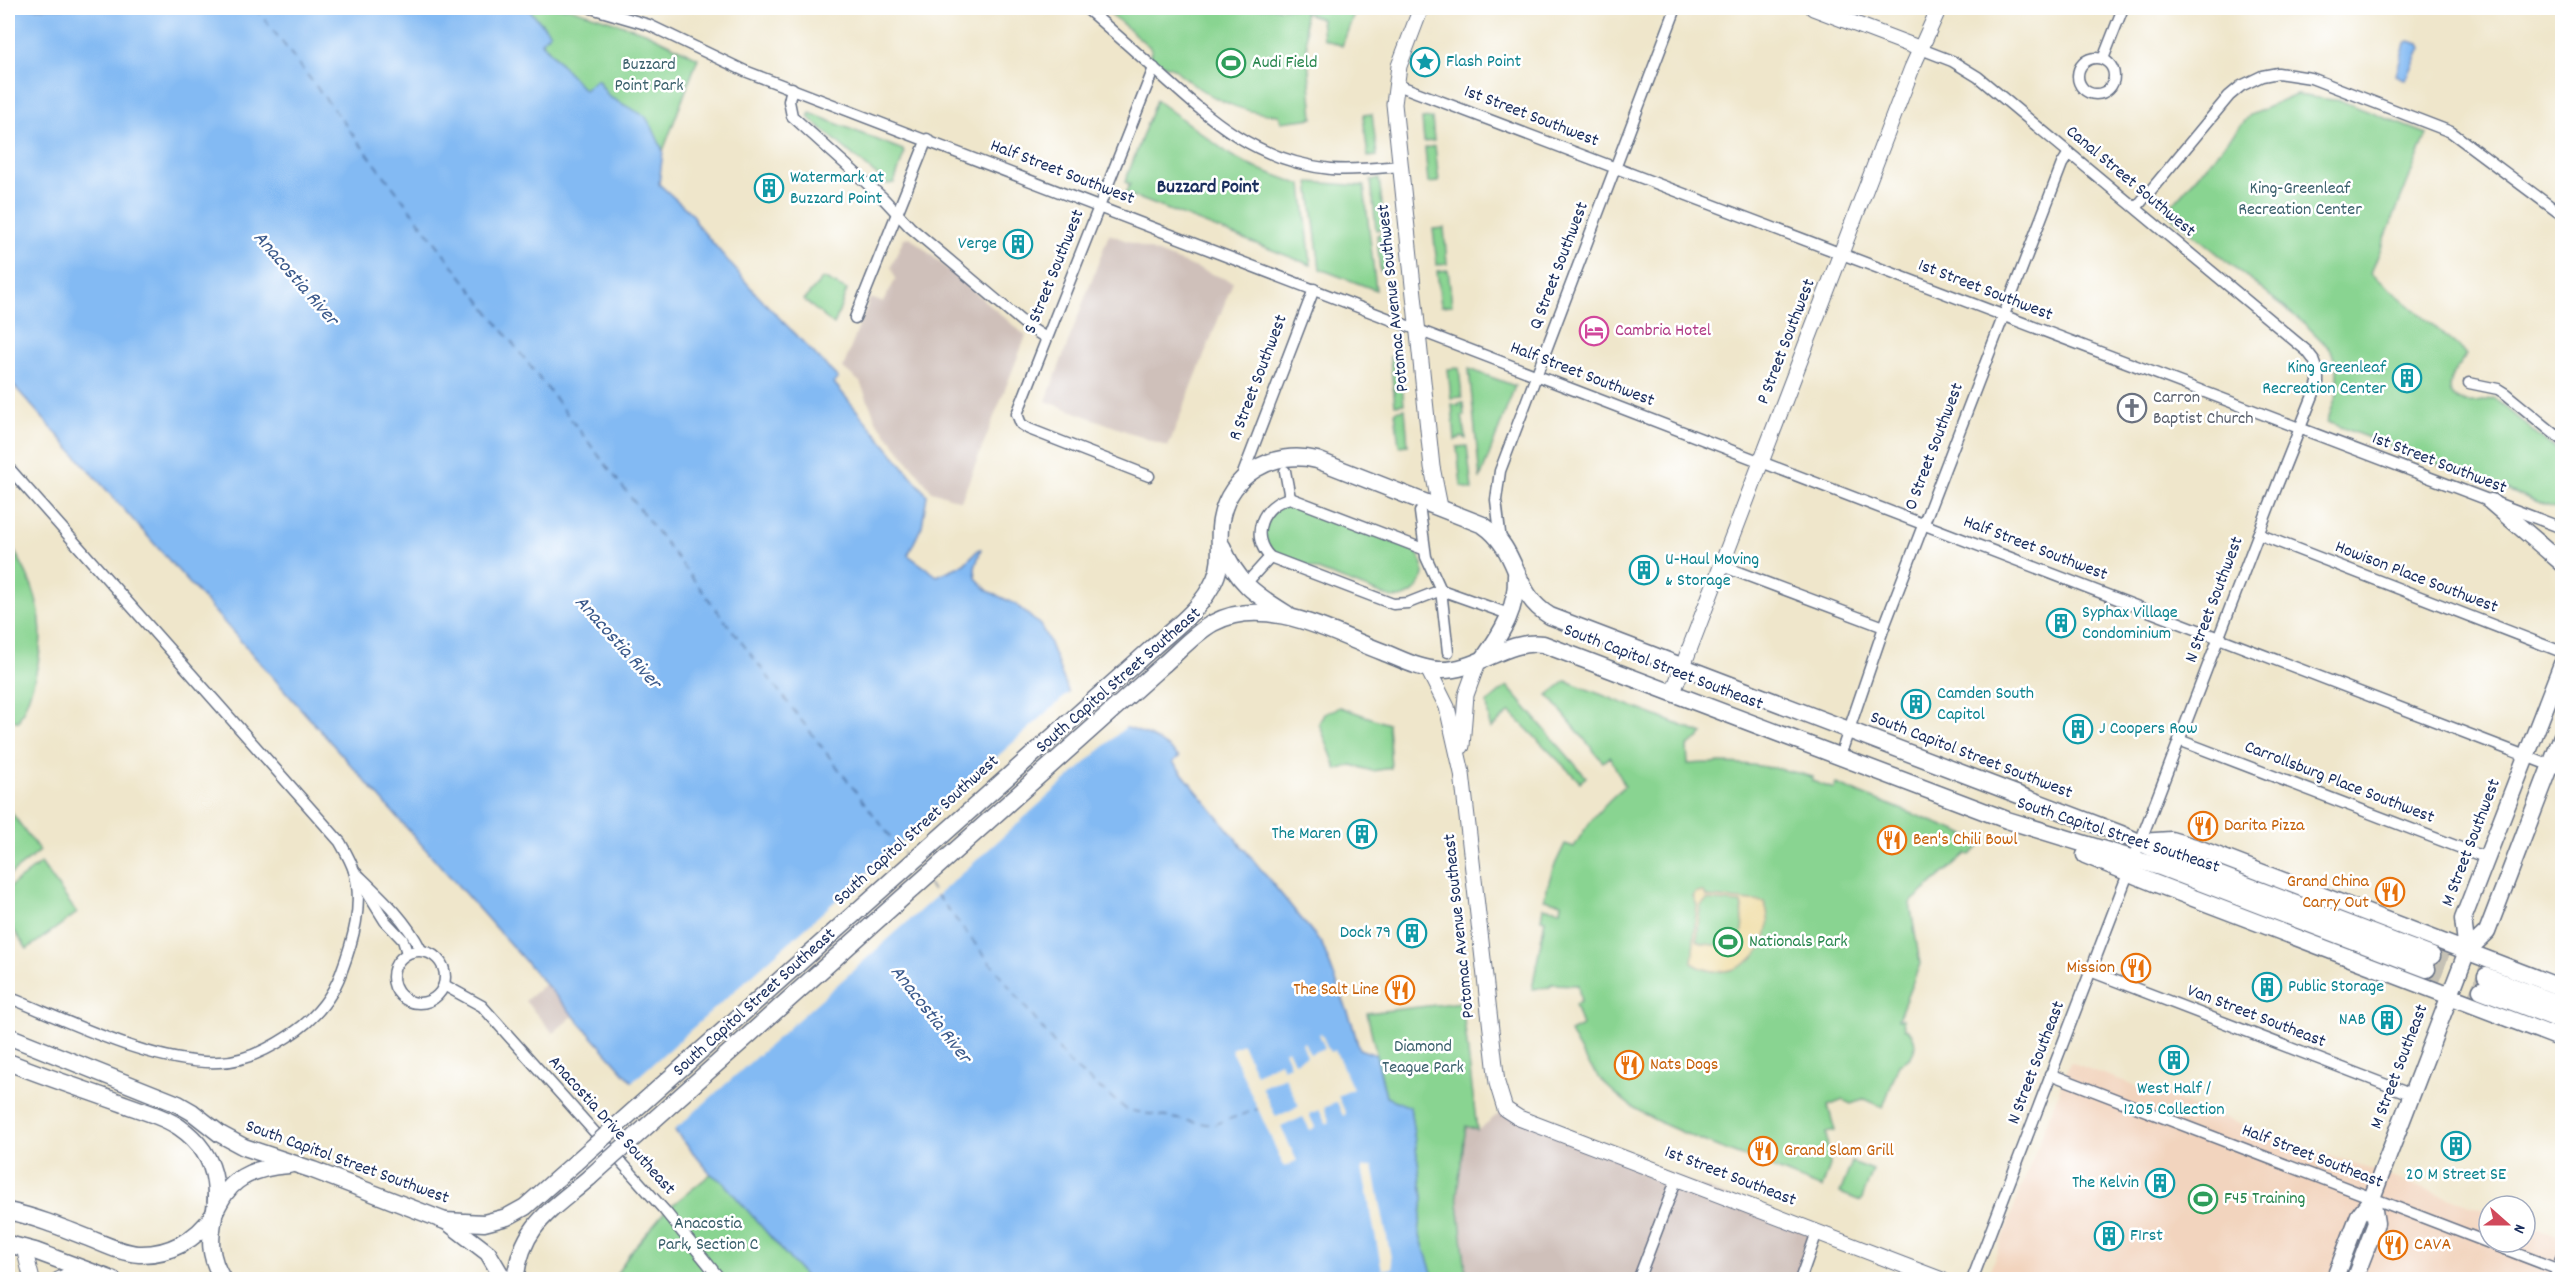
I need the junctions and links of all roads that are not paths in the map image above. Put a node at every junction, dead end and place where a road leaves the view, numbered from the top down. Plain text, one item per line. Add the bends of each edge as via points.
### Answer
1 (591, 8) edge
2 (1086, 8) edge
3 (1421, 8) edge
4 (1676, 8) edge
5 (1813, 8) edge
6 (1939, 8) edge
7 (2121, 11) edge
8 (1921, 49) junction
9 (2103, 59) dead end
10 (1154, 68) junction
11 (1395, 84) junction
12 (792, 88) junction
13 (927, 139) junction
14 (2069, 153) junction
15 (1400, 166) junction
16 (1615, 166) junction
17 (1098, 205) junction
18 (2136, 208) junction
19 (898, 214) junction
20 (2562, 214) edge
21 (1842, 253) junction
22 (1314, 289) junction
23 (2003, 316) junction
24 (855, 318) dead end
25 (1417, 329) junction
26 (1046, 338) junction
27 (2310, 354) joint
28 (1537, 375) junction
29 (2469, 383) dead end
30 (2300, 428) junction
31 (2562, 440) edge
32 (1762, 462) junction
33 (8, 467) edge
34 (1285, 471) dead end
35 (1149, 476) dead end
36 (1240, 481) junction
37 (1290, 498) junction
38 (2491, 502) junction
39 (1440, 507) junction
40 (1420, 512) dead end
41 (1923, 524) junction
42 (2562, 528) edge
43 (2258, 534) junction
44 (1501, 541) junction
45 (1220, 542) junction
46 (1423, 549) junction
47 (1270, 557) junction
48 (2562, 563) edge
49 (1722, 566) junction
50 (1516, 569) junction
51 (1251, 578) dead end
52 (1441, 590) junction
53 (1503, 612) dead end
54 (1293, 618) junction
55 (1884, 627) junction
56 (2218, 637) junction
57 (1448, 652) dead end
58 (2562, 652) edge
59 (1480, 660) junction
60 (2562, 664) edge
61 (1683, 667) junction
62 (1428, 669) junction
63 (1673, 692) junction
64 (1850, 731) junction
65 (2562, 736) edge
66 (2179, 740) junction
67 (1840, 756) junction
68 (2528, 756) junction
69 (2557, 768) edge
70 (1462, 773) junction
71 (2139, 842) junction
72 (2487, 858) junction
73 (2130, 865) junction
74 (354, 871) junction
75 (421, 951) junction
76 (2467, 951) junction
77 (406, 953) junction
78 (2429, 962) joint
79 (2090, 971) junction
80 (444, 985) junction
81 (2562, 988) edge
82 (2449, 996) junction
83 (8, 997) edge
84 (2562, 1005) edge
85 (2562, 1021) edge
86 (8, 1036) edge
87 (2562, 1039) edge
88 (8, 1062) edge
89 (2050, 1074) junction
90 (2410, 1094) junction
91 (1505, 1109) joint
92 (296, 1165) junction
93 (1677, 1178) junction
94 (2372, 1198) junction
95 (8, 1211) edge
96 (213, 1215) junction
97 (445, 1221) junction
98 (1816, 1232) junction
99 (16, 1246) edge
100 (2562, 1256) edge
101 (83, 1269) junction
102 (2558, 1273) edge
103 (32, 1280) edge
104 (58, 1280) edge
105 (112, 1280) edge
106 (223, 1280) edge
107 (504, 1280) edge
108 (515, 1280) edge
109 (721, 1280) edge
110 (1638, 1280) edge
111 (1800, 1280) edge
112 (1942, 1280) edge
113 (1972, 1280) edge
114 (2334, 1280) edge
115 (2354, 1280) edge

1 - 12 street, Half Street Southwest via 649,25
2 - 10 street
3 - 11 street
4 - 16 street, Q Street Southwest
5 - 8 street
6 - 8 street, P Street Southwest
7 - 9 street
8 - 14 street, Canal Street Southwest via 1969,70
8 - 21 street, P Street Southwest
10 - 15 street via 1218,125 1273,154 1333,169
10 - 17 street, S Street Southwest
11 - 15 street, Potomac Avenue Southwest
11 - 16 street, 1st Street Southwest
12 - 13 street, Half Street Southwest
12 - 19 street via 792,116
13 - 17 street, Half Street Southwest
13 - 19 street
14 - 18 street, Canal Street Southwest
14 - 23 street, O Street Southwest
15 - 25 street, Potomac Avenue Southwest
16 - 21 street, 1st Street Southwest
16 - 28 street, Q Street Southwest
17 - 22 street, Half Street Southwest
17 - 26 street, S Street Southwest
18 - 20 street via 2235,91 2255,78 2278,73 2310,78 2451,132
18 - 27 street, Canal Street Southwest
19 - 24 street
19 - 26 street via 1026,326
21 - 23 street, 1st Street Southwest
21 - 32 street, P Street Southwest
22 - 25 street, Half Street Southwest
22 - 36 street, R Street Southwest
23 - 30 street, 1st Street Southwest
23 - 41 street, O Street Southwest
25 - 28 street, Half Street Southwest
25 - 39 street, Potomac Avenue Southwest
26 - 35 street, S Street Southwest via 1018,410 1019,421 1029,429
27 - 30 street, N Street Southwest via 2318,371 2318,383
28 - 32 street, Half Street Southwest
28 - 44 street, Q Street Southwest via 1498,478 1496,514
29 - 31 street via 2498,389
30 - 38 street, 1st Street Southwest
30 - 43 street, N Street Southwest
32 - 41 street, Half Street Southwest
32 - 49 street, P Street Southwest
33 - 74 street via 340,842
34 - 37 street
36 - 39 main road, South Capitol Street Southwest via 1271,461 1308,458
36 - 45 main road, South Capitol Street Southwest via 1223,511
37 - 46 street
37 - 47 street via 1272,506 1260,523 1261,543
38 - 42 street, 1st Street Southwest
38 - 48 main road
39 - 44 main road, South Capitol Street Southwest via 1483,525
40 - 46 street
41 - 55 street, O Street Southwest
41 - 56 street, Half Street Southwest
43 - 56 street, N Street Southwest
43 - 58 street, Howison Place Southwest
44 - 50 main road, South Capitol Street Southwest
45 - 54 main road via 1245,585
45 - 97 main road, South Capitol Street Southwest, bridge via 1218,570 1193,611 525,1207 484,1223
46 - 52 street
47 - 51 street
47 - 52 street via 1392,604 1408,603
49 - 55 street
49 - 61 street, P Street Southwest
50 - 59 main road via 1510,616
50 - 61 main road, South Capitol Street Southwest via 1529,598 1546,614
52 - 53 street
52 - 57 street
54 - 62 main road, South Capitol Street Southeast
54 - 108 main road, South Capitol Street Southeast, bridge via 1251,612 1205,628 538,1222 520,1252
55 - 64 street, O Street Southwest
56 - 66 street, N Street Southwest
56 - 68 street, Half Street Southwest
59 - 62 main road, South Capitol Street Southeast via 1450,669
59 - 63 main road, South Capitol Street Southeast via 1515,645 1543,644
59 - 70 street, Potomac Avenue Southeast via 1464,703
60 - 68 main road, M Street Southwest
61 - 63 street, P Street Southwest
61 - 64 main road, South Capitol Street Southwest
62 - 70 street, Potomac Avenue Southeast via 1447,707
63 - 67 main road, South Capitol Street Southeast
64 - 67 street, O Street Southwest
64 - 71 main road, South Capitol Street Southwest
65 - 69 main road
66 - 71 street, N Street Southwest
66 - 72 street, Carrollsburg Place Southwest
67 - 73 main road, South Capitol Street Southeast via 2007,820 2049,841
68 - 69 street, Half Street Southwest
68 - 72 main road, M Street Southwest
69 - 76 main road via 2487,932
70 - 91 street, Potomac Avenue Southeast via 1497,1083
71 - 73 street, N Street Southwest
71 - 76 main road via 2171,840 2198,848
71 - 78 main road, South Capitol Street Southwest
72 - 76 main road, M Street Southwest via 2463,919
73 - 78 main road, South Capitol Street Southeast
73 - 79 street, N Street Southeast
73 - 82 main road
74 - 75 street via 396,911
74 - 77 street via 403,940
74 - 83 street via 354,935 339,978 305,1025 271,1047 248,1056 220,1063 159,1056
75 - 77 street
75 - 80 street via 443,966
76 - 81 main road
76 - 82 main road, M Street Southeast
77 - 80 street via 393,972 399,994 412,1003 428,1002
79 - 89 street, N Street Southeast
79 - 90 street, Van Street Southeast
80 - 109 street, Anacostia Drive Southeast via 482,1006 499,1024
82 - 87 main road
82 - 90 main road, M Street Southeast
84 - 85 main road via 2483,983
86 - 92 main road, South Capitol Street Southwest via 178,1104 236,1144
88 - 96 main road via 163,1119 185,1131 211,1165 216,1185
89 - 94 street, Half Street Southeast
89 - 113 street, N Street Southeast
90 - 94 main road, M Street Southeast
91 - 93 street, 1st Street Southeast via 1519,1118
92 - 96 main road via 270,1167 244,1177 227,1191
92 - 97 main road, South Capitol Street Southwest
93 - 98 street, 1st Street Southeast
93 - 110 street
94 - 102 street, Half Street Southeast
94 - 114 main road, M Street Southeast via 2359,1215
94 - 115 main road, M Street Southeast via 2376,1223
95 - 96 main road via 139,1254 181,1244 201,1230
96 - 106 main road via 211,1251
97 - 107 main road via 488,1253
98 - 111 street
98 - 112 street, 1st Street Southeast
99 - 101 main road
99 - 103 street
100 - 102 street
101 - 104 street
101 - 105 main road

